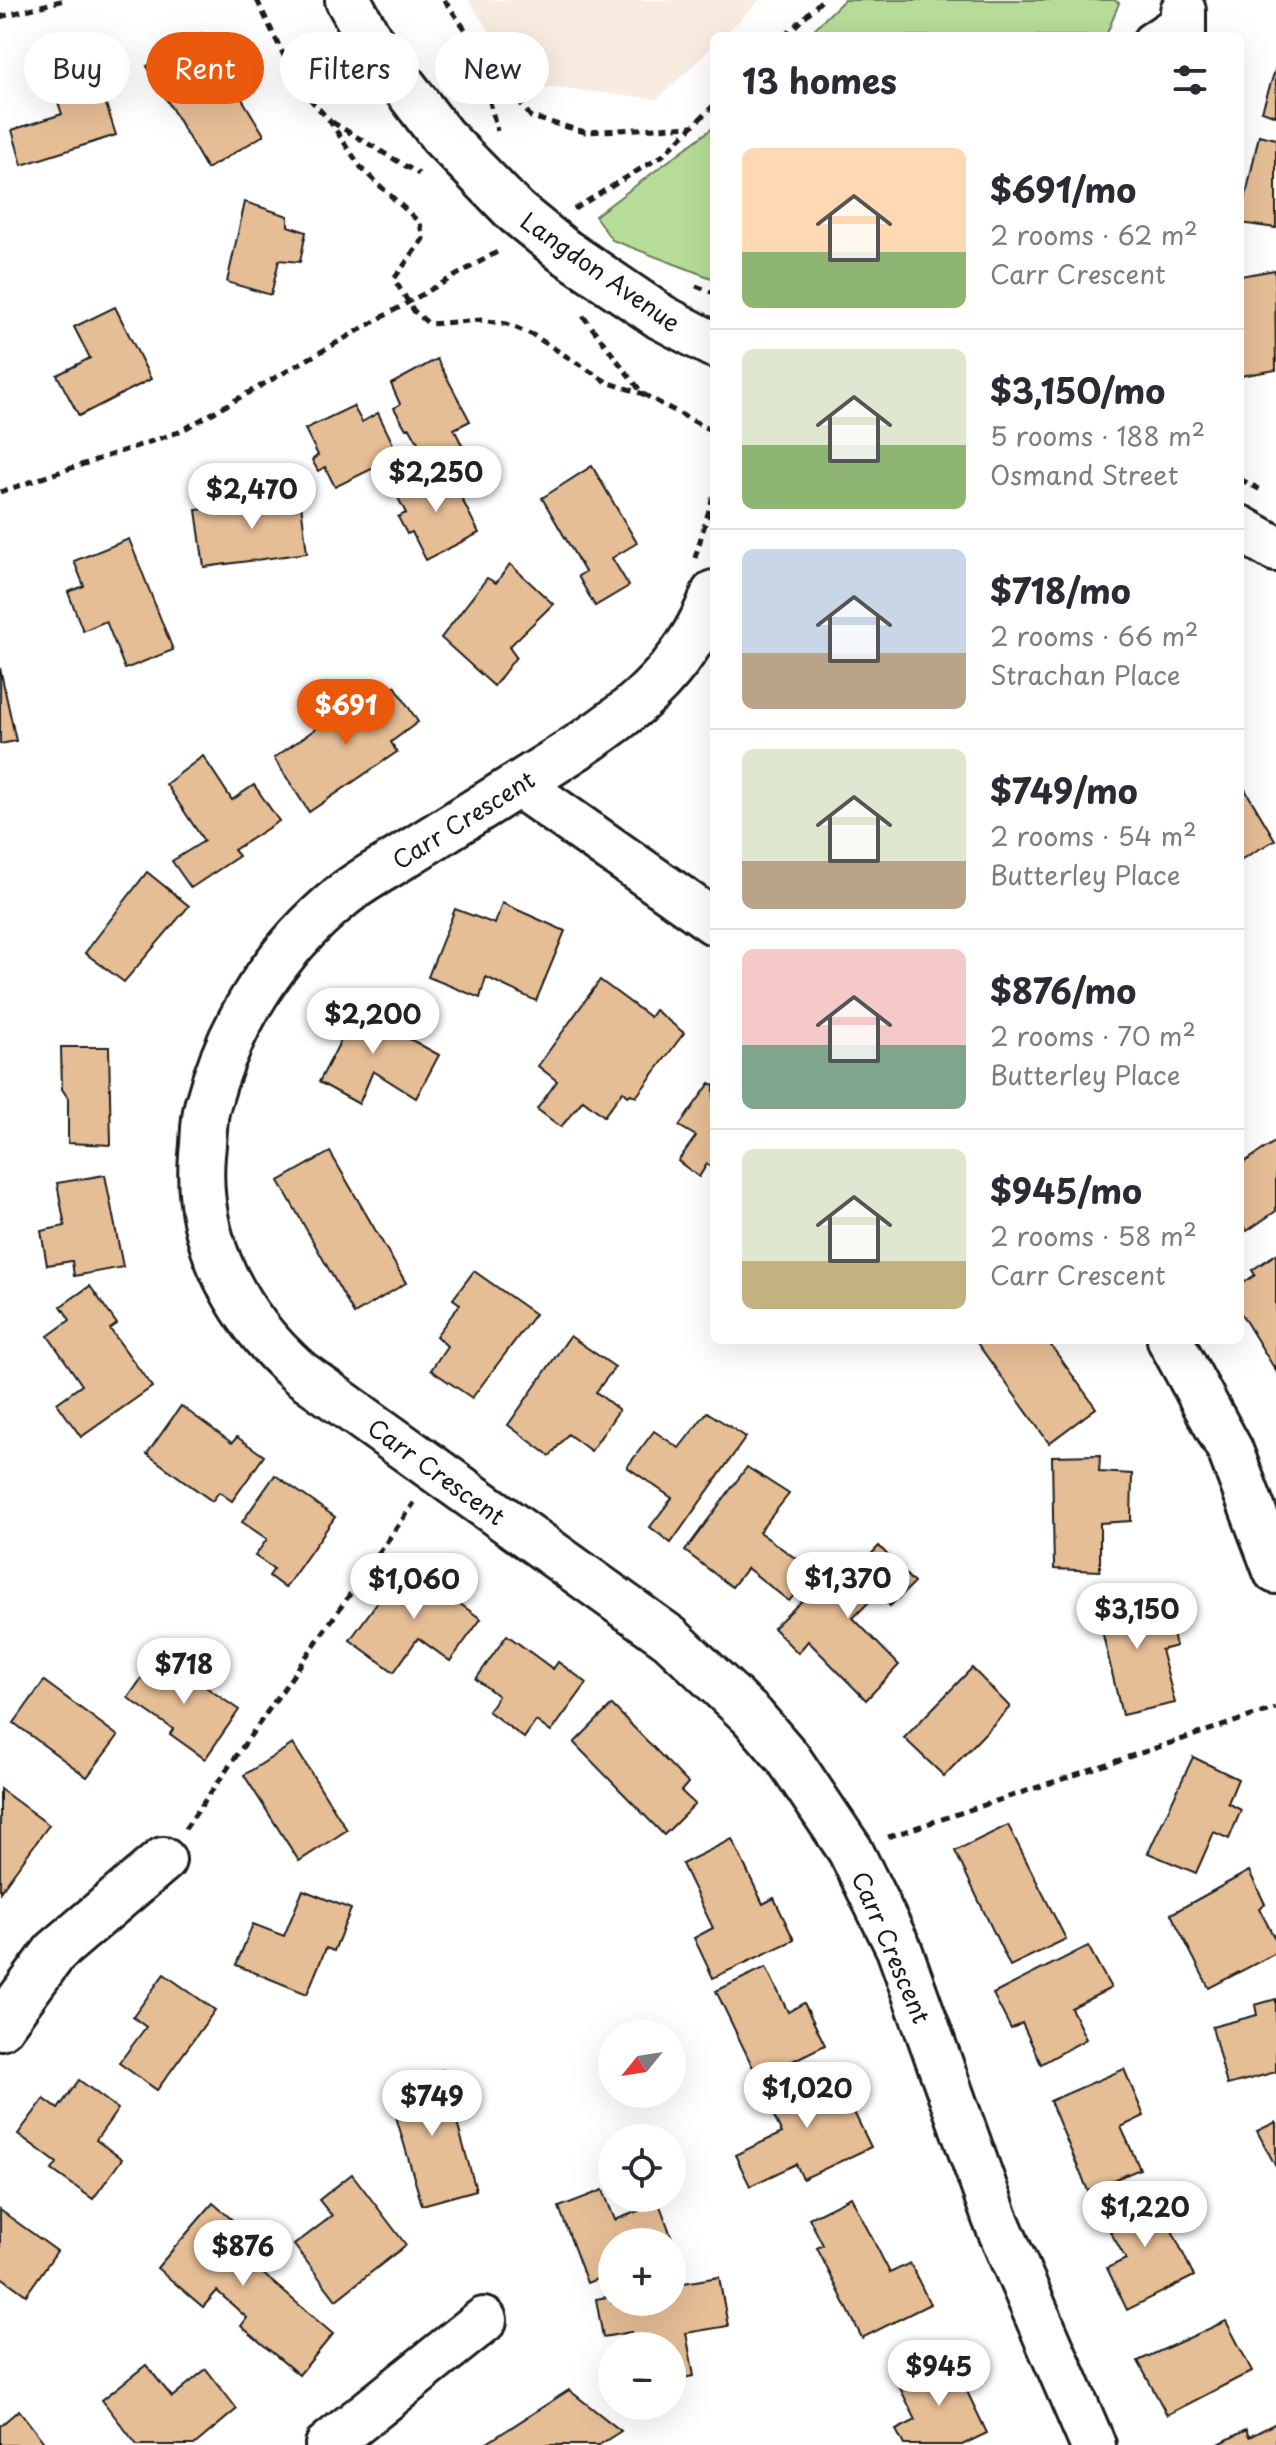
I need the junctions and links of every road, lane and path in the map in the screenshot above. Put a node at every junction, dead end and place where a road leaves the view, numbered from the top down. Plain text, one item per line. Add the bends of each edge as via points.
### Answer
1 (64, 0) edge
2 (257, 0) edge
3 (348, 0) edge
4 (444, 0) edge
5 (822, 0) edge
6 (0, 17) edge
7 (1183, 24) edge
8 (467, 32) edge
9 (789, 32) edge
10 (1158, 32) edge
11 (489, 104) edge
12 (521, 104) edge
13 (710, 109) edge
14 (329, 120) junction
15 (693, 126) junction
16 (500, 138) dead end
17 (428, 180) dead end
18 (512, 229) junction
19 (568, 230) junction
20 (408, 302) junction
21 (578, 309) dead end
22 (710, 342) edge
23 (643, 394) junction
24 (710, 430) edge
25 (0, 492) edge
26 (710, 527) edge
27 (1244, 530) edge
28 (1276, 549) edge
29 (704, 578) edge
30 (519, 785) junction
31 (710, 919) edge
32 (1172, 1344) edge
33 (417, 1499) dead end
34 (1276, 1571) edge
35 (1276, 1708) edge
36 (850, 1850) junction
37 (163, 1860) joint
38 (0, 2027) edge
39 (484, 2320) dead end
40 (328, 2445) edge
41 (1093, 2445) edge

1 - 6 path
2 - 14 path via 299,87
3 - 18 street, Langdon Avenue via 374,47
4 - 8 path
5 - 9 path
7 - 10 lane
11 - 16 path
12 - 15 path via 531,117 585,132
13 - 15 path
14 - 17 path
14 - 20 path via 362,169 420,223 423,239 394,279
15 - 19 path
18 - 19 street, Langdon Avenue, bridge
18 - 20 path
19 - 22 street, Langdon Avenue via 661,317
20 - 23 path via 429,324 507,324 607,382
20 - 25 path via 179,432
21 - 23 path
23 - 24 path
26 - 29 path
27 - 28 street
29 - 30 street, Carr Crescent via 705,618 651,693 601,733
30 - 31 street
30 - 36 street, Carr Crescent via 342,895 264,979 228,1043 206,1110 201,1177 210,1242 236,1301 275,1352 670,1638 788,1758
32 - 34 street via 1230,1450
33 - 37 path
35 - 36 path
36 - 41 street, Carr Crescent via 899,1949 995,2218
37 - 38 street via 55,1952
39 - 40 street

